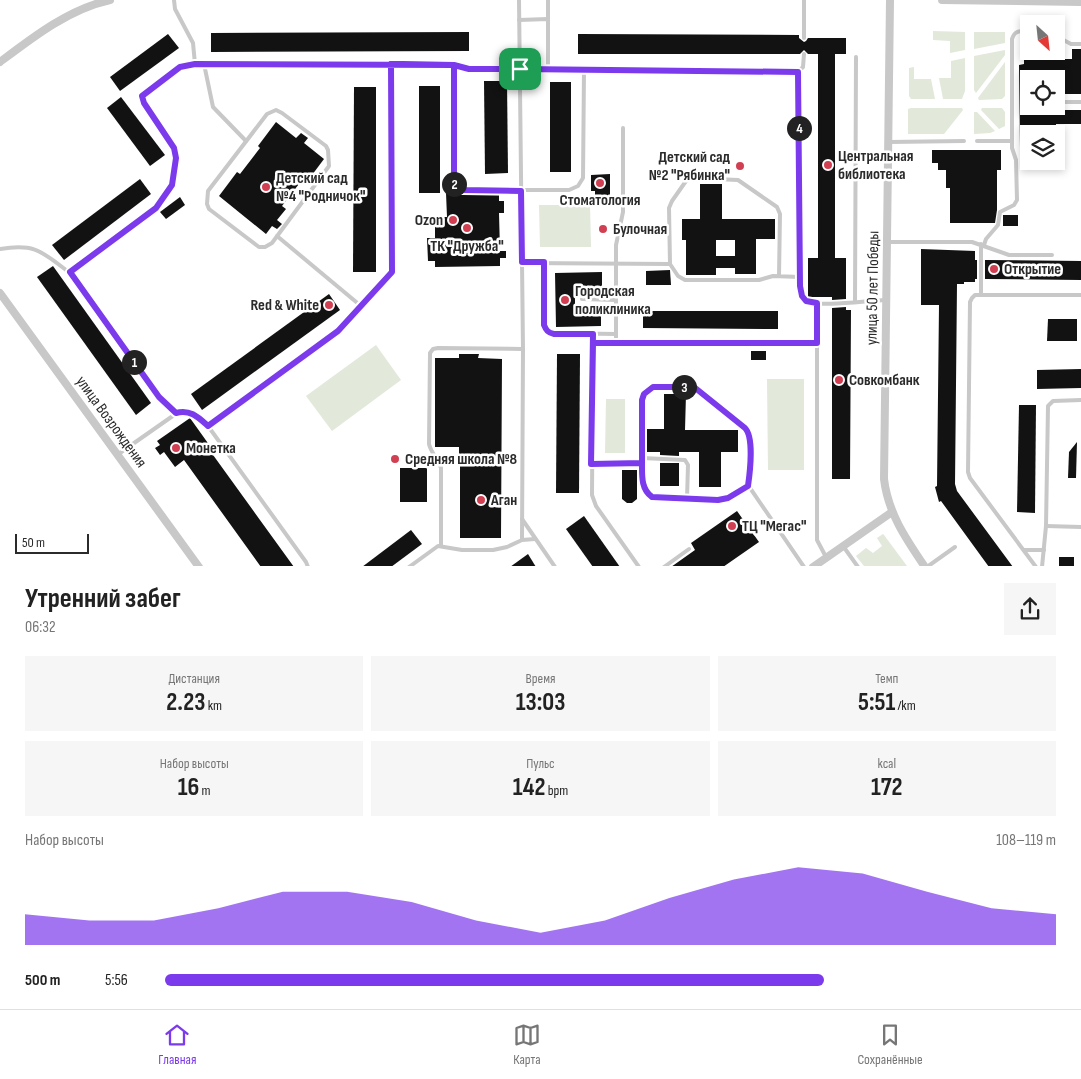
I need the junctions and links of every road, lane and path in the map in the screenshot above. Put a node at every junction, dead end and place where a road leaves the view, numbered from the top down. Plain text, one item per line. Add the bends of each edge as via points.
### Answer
1 (105, 0) edge
2 (174, 0) edge
3 (519, 0) edge
4 (548, 0) edge
5 (804, 0) edge
6 (890, 0) edge
7 (942, 0) edge
8 (1028, 1) edge
9 (1081, 2) edge
10 (548, 19) junction
11 (519, 20) junction
12 (1020, 30) edge
13 (804, 38) dead end
14 (1065, 41) edge
15 (1081, 44) edge
16 (804, 54) dead end
17 (856, 57) dead end
18 (0, 61) edge
19 (195, 64) junction
20 (204, 64) junction
21 (391, 64) junction
22 (454, 65) junction
23 (520, 69) junction
24 (548, 70) junction
25 (584, 70) junction
26 (798, 72) junction
27 (1065, 102) edge
28 (1081, 102) edge
29 (623, 128) dead end
30 (246, 141) junction
31 (964, 141) dead end
32 (977, 141) dead end
33 (1012, 141) junction
34 (889, 142) junction
35 (521, 191) junction
36 (277, 236) junction
37 (888, 242) junction
38 (982, 245) junction
39 (0, 249) edge
40 (1052, 256) dead end
41 (522, 262) junction
42 (544, 262) junction
43 (616, 262) junction
44 (670, 264) junction
45 (70, 272) junction
46 (779, 276) junction
47 (800, 277) junction
48 (0, 293) edge
49 (981, 295) junction
50 (1081, 295) edge
51 (582, 299) dead end
52 (616, 300) junction
53 (886, 300) junction
54 (855, 302) junction
55 (817, 303) junction
56 (361, 306) junction
57 (593, 334) junction
58 (616, 334) junction
59 (593, 343) junction
60 (616, 343) junction
61 (817, 343) junction
62 (523, 349) junction
63 (1081, 400) edge
64 (176, 413) junction
65 (208, 426) junction
66 (117, 455) junction
67 (642, 461) junction
68 (591, 464) junction
69 (748, 486) junction
70 (687, 499) junction
71 (892, 512) junction
72 (522, 519) junction
73 (1046, 526) junction
74 (1081, 527) edge
75 (535, 538) junction
76 (522, 540) junction
77 (441, 546) junction
78 (843, 546) junction
79 (955, 547) dead end
80 (689, 549) dead end
81 (1023, 550) junction
82 (1044, 550) junction
83 (826, 557) junction
84 (199, 566) edge
85 (308, 566) edge
86 (409, 566) edge
87 (555, 566) edge
88 (639, 566) edge
89 (664, 566) edge
90 (804, 566) edge
91 (813, 566) edge
92 (858, 566) edge
93 (926, 566) edge
94 (1036, 566) edge
95 (1042, 566) edge

1 - 18 street via 59,21
2 - 19 lane via 175,9 193,43
3 - 11 lane
4 - 10 lane
5 - 13 lane
6 - 34 street, улица 50 лет Победы
7 - 8 street
8 - 9 street
10 - 11 lane
10 - 24 lane
11 - 23 lane
12 - 33 lane via 1012,39
14 - 15 lane
16 - 26 lane via 803,67
17 - 54 lane
19 - 20 lane
19 - 45 lane via 180,67 142,96 174,148 176,158 172,185 156,208
20 - 21 lane
20 - 30 lane via 213,108
21 - 22 lane
21 - 56 lane via 392,272
22 - 23 lane via 469,69
22 - 35 lane via 454,187
23 - 24 lane
23 - 35 lane
24 - 25 lane
25 - 26 lane
25 - 35 lane via 582,182 569,190
26 - 47 lane
27 - 28 lane
29 - 43 lane via 623,212 616,241
30 - 36 lane via 209,189 208,207 258,246 268,245
30 - 36 lane via 267,114 276,110 328,150 328,170
31 - 34 lane
32 - 33 lane
33 - 38 lane via 1017,200 1000,212 998,226
34 - 37 street, улица 50 лет Победы
35 - 41 lane
36 - 56 lane
37 - 38 lane via 972,242
37 - 53 street, улица 50 лет Победы
38 - 40 lane via 1009,255
38 - 49 lane
39 - 45 lane via 30,247
41 - 42 lane
41 - 62 lane
42 - 43 lane
42 - 57 lane via 546,329 554,334
43 - 44 lane
43 - 52 lane
44 - 46 lane via 685,280 759,280
44 - 46 lane via 670,205 686,182 693,178 733,179 779,210
45 - 64 lane via 159,397
46 - 47 lane
47 - 55 lane via 804,299
48 - 66 street, улица Возрождения
49 - 50 lane
49 - 81 lane via 975,295 970,302 968,472
51 - 52 lane
52 - 58 lane
53 - 54 lane
53 - 71 street, улица 50 лет Победы via 884,479
54 - 55 lane
55 - 61 lane
56 - 65 lane via 338,331
57 - 58 lane
57 - 59 lane
58 - 60 lane
59 - 60 lane
59 - 68 lane
60 - 61 lane
61 - 83 lane via 817,540
62 - 72 lane
62 - 77 lane via 438,348 430,353 429,444 441,468
63 - 73 lane via 1053,400 1048,406
64 - 65 lane via 190,412
64 - 66 lane
65 - 85 lane
66 - 84 street, улица Возрождения
67 - 68 lane
67 - 69 lane via 644,394 653,387 694,387 748,431
67 - 70 lane via 647,494 658,498
67 - 70 lane via 685,460 688,465
68 - 88 lane via 592,496 596,506
69 - 70 lane via 723,500
69 - 90 lane
71 - 78 street
71 - 93 street, улица 50 лет Победы via 905,538
72 - 75 lane
72 - 76 lane
73 - 74 lane
73 - 82 lane
75 - 76 lane
75 - 87 lane
76 - 77 lane via 493,550
77 - 86 lane
78 - 83 street
78 - 92 lane
79 - 93 lane
80 - 89 lane
81 - 82 lane
81 - 94 lane
82 - 95 lane
83 - 91 street

